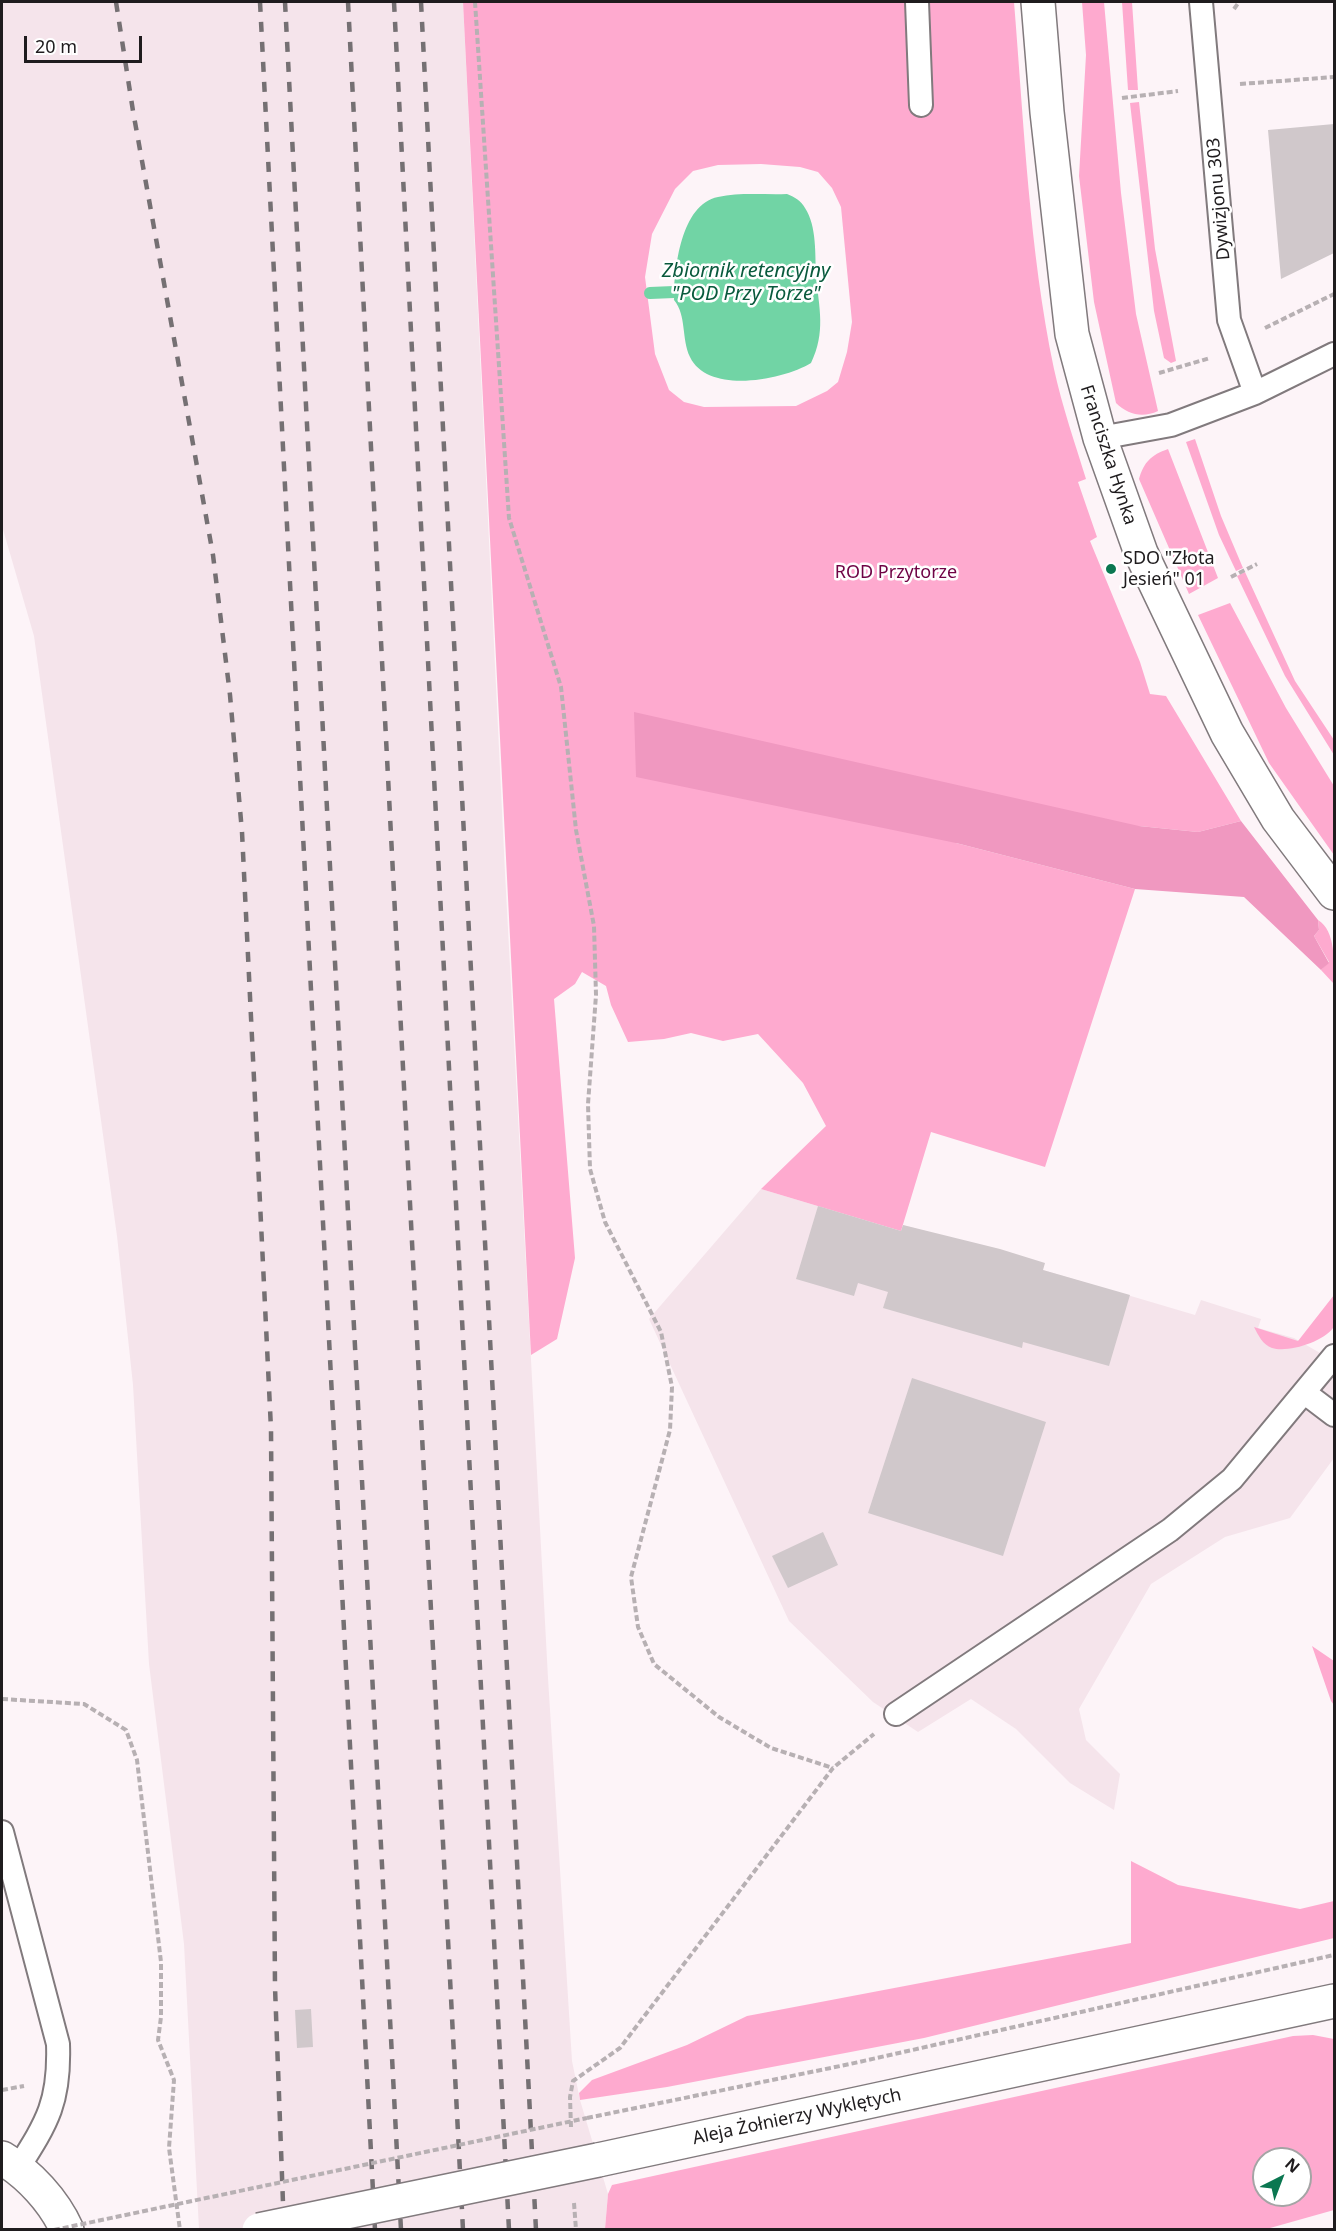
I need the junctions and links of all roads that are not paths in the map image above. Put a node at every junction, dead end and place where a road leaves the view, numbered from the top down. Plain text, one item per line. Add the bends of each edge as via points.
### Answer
1 (916, 2) edge
2 (1038, 2) edge
3 (1201, 2) edge
4 (921, 105) dead end
5 (1335, 354) edge
6 (1255, 393) junction
7 (1100, 438) junction
8 (1335, 893) edge
9 (1335, 1356) edge
10 (1305, 1393) junction
11 (1335, 1415) edge
12 (896, 1714) road end
13 (2, 1832) edge
14 (1335, 2001) edge
15 (10, 2163) edge
16 (67, 2229) edge
17 (259, 2229) edge

1 - 4 lane
2 - 7 main road, Franciszka Hynka via 1072,334
3 - 6 lane, Dywizjonu 303 via 1229,320
5 - 6 lane
6 - 7 lane via 1171,425
7 - 8 main road, Franciszka Hynka via 1141,553 1227,733 1278,819
9 - 10 lane
10 - 11 lane
10 - 12 lane via 1232,1479 1170,1530
13 - 15 lane via 58,2044 59,2080 48,2119
14 - 17 main road, Aleja Żołnierzy Wyklętych, bridge
15 - 16 main road via 59,2210

